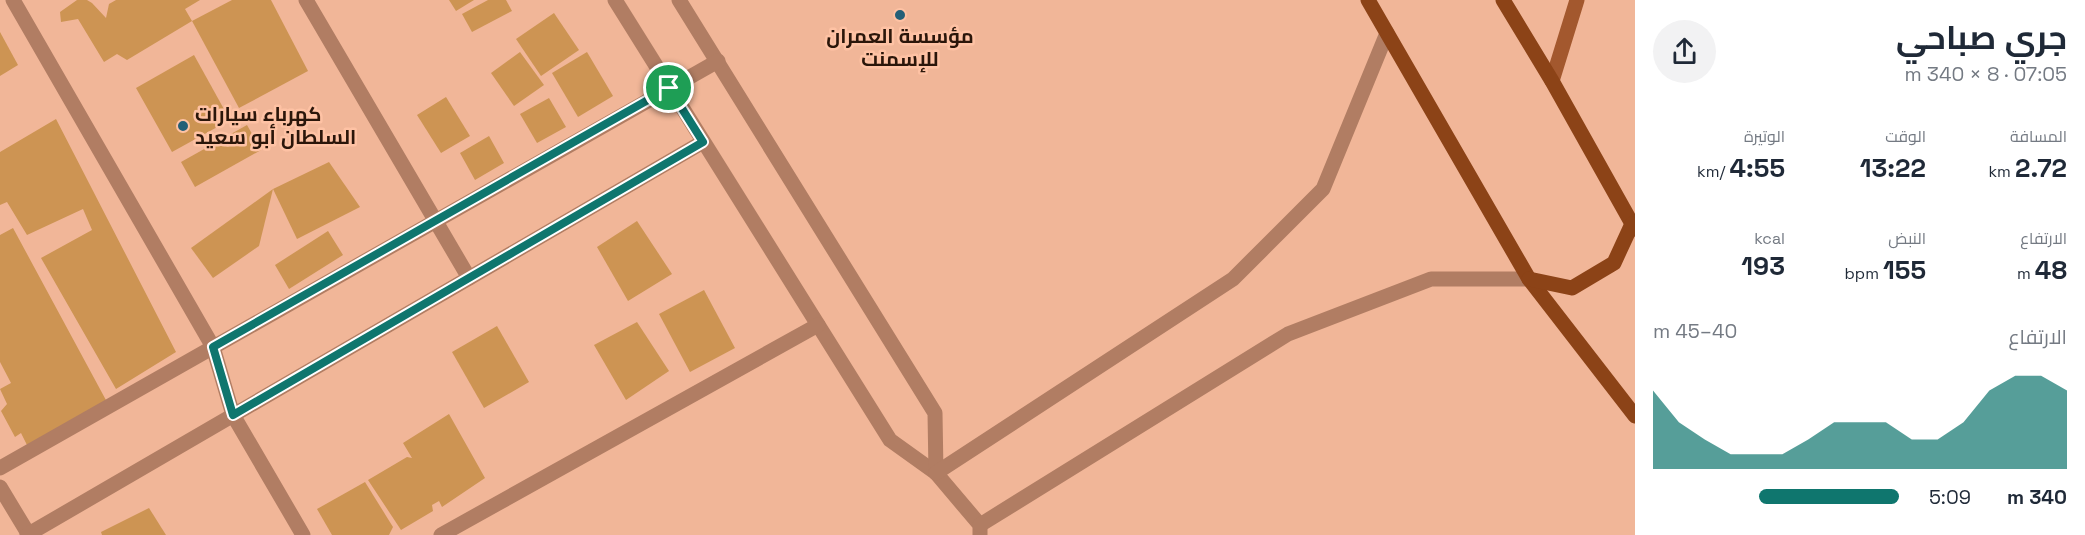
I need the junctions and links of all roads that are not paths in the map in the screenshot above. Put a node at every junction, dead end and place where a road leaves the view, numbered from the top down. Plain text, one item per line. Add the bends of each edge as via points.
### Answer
1 (14, 0) edge
2 (306, 0) edge
3 (615, 0) edge
4 (679, 0) edge
5 (1368, 0) edge
6 (1503, 0) edge
7 (1577, 0) edge
8 (1387, 33) junction
9 (718, 61) junction
10 (1552, 81) junction
11 (669, 88) junction
12 (703, 142) junction
13 (435, 221) junction
14 (1634, 227) edge
15 (469, 278) junction
16 (1529, 279) junction
17 (818, 325) junction
18 (213, 347) junction
19 (233, 415) junction
20 (1635, 416) edge
21 (0, 468) edge
22 (936, 473) junction
23 (0, 487) edge
24 (980, 530) edge
25 (28, 535) edge
26 (303, 535) edge
27 (441, 535) edge

1 - 18 street
2 - 13 street
3 - 11 street
4 - 9 street
5 - 8 main road
6 - 10 main road
7 - 10 main road
8 - 16 main road
8 - 22 street via 1323,189 1233,279
9 - 11 street
9 - 22 street via 935,413
10 - 14 main road
11 - 12 street
11 - 13 street
12 - 15 street
12 - 17 street
13 - 15 street
13 - 18 street
14 - 16 main road via 1614,263 1572,288
15 - 19 street
16 - 20 main road
16 - 24 street via 1431,279 1288,334
17 - 22 street via 890,440
17 - 27 street
18 - 19 street
18 - 21 street
19 - 25 street
19 - 26 street
22 - 24 street
23 - 25 street

